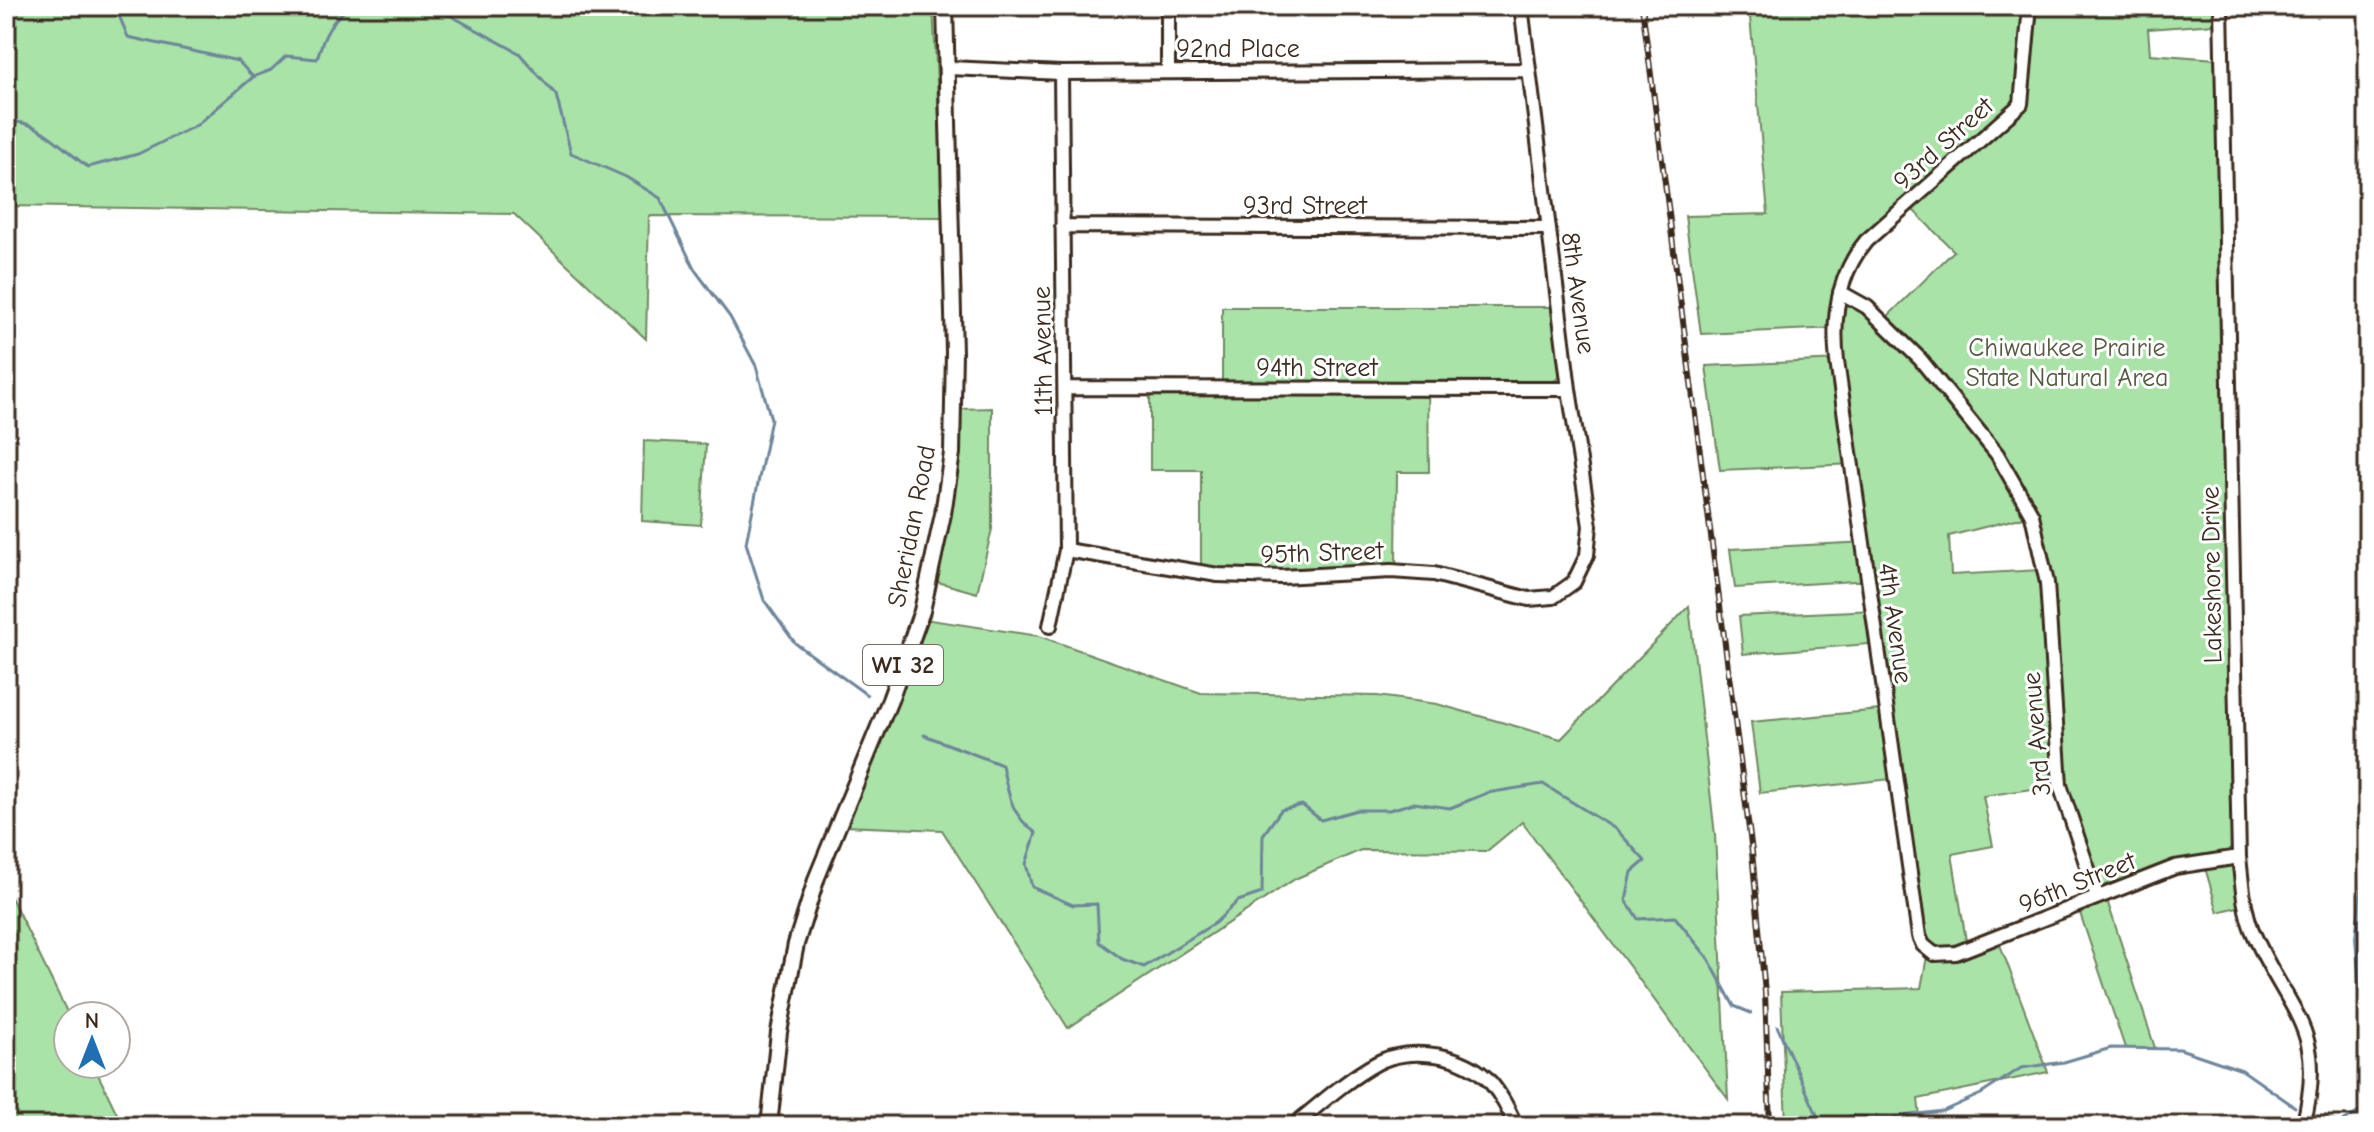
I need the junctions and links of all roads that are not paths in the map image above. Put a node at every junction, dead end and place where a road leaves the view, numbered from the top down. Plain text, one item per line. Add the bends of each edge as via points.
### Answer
1 (945, 6) edge
2 (1168, 6) edge
3 (1521, 6) edge
4 (2030, 6) edge
5 (2221, 6) edge
6 (949, 68) junction
7 (1527, 70) junction
8 (1168, 71) junction
9 (1061, 73) junction
10 (1062, 226) junction
11 (1548, 228) junction
12 (1840, 292) junction
13 (1065, 388) junction
14 (1569, 389) junction
15 (1066, 550) junction
16 (1574, 582) joint
17 (1050, 626) dead end
18 (2239, 857) junction
19 (2097, 896) junction
20 (1934, 954) joint
21 (769, 1126) edge
22 (1293, 1126) edge
23 (1516, 1126) edge
24 (2303, 1126) edge

1 - 6 main road, Sheridan Road / WI 32
2 - 8 street
3 - 7 street, 8th Avenue
4 - 12 street, 93rd Street via 2021,104 1866,241
5 - 18 street, Lakeshore Drive
6 - 9 street, 92nd Place
6 - 21 main road, Sheridan Road / WI 32 via 954,352 952,453 943,514 922,611 817,877 796,944
7 - 8 street, 92nd Place
7 - 11 street, 8th Avenue
8 - 9 street, 92nd Place
9 - 10 street, 11th Avenue
10 - 11 street, 93rd Street
10 - 13 street, 11th Avenue
11 - 14 street, 8th Avenue
12 - 19 street, 3rd Avenue via 1861,302 1890,329 1997,454 2032,515 2044,562 2060,785
12 - 20 street, 4th Avenue via 1833,328 1853,476 1917,926 1923,945
13 - 14 street, 94th Street
13 - 15 street, 11th Avenue
14 - 16 street, 8th Avenue via 1590,526 1587,555
15 - 16 street, 95th Street via 1218,575 1434,574 1529,599 1553,597
15 - 17 street, 11th Avenue
18 - 19 street, 96th Street via 2175,867
18 - 24 street, Lakeshore Drive via 2248,920 2301,1020 2313,1056 2314,1079
19 - 20 street, 96th Street via 1979,946
22 - 23 street via 1379,1061 1433,1054 1474,1068 1490,1082

